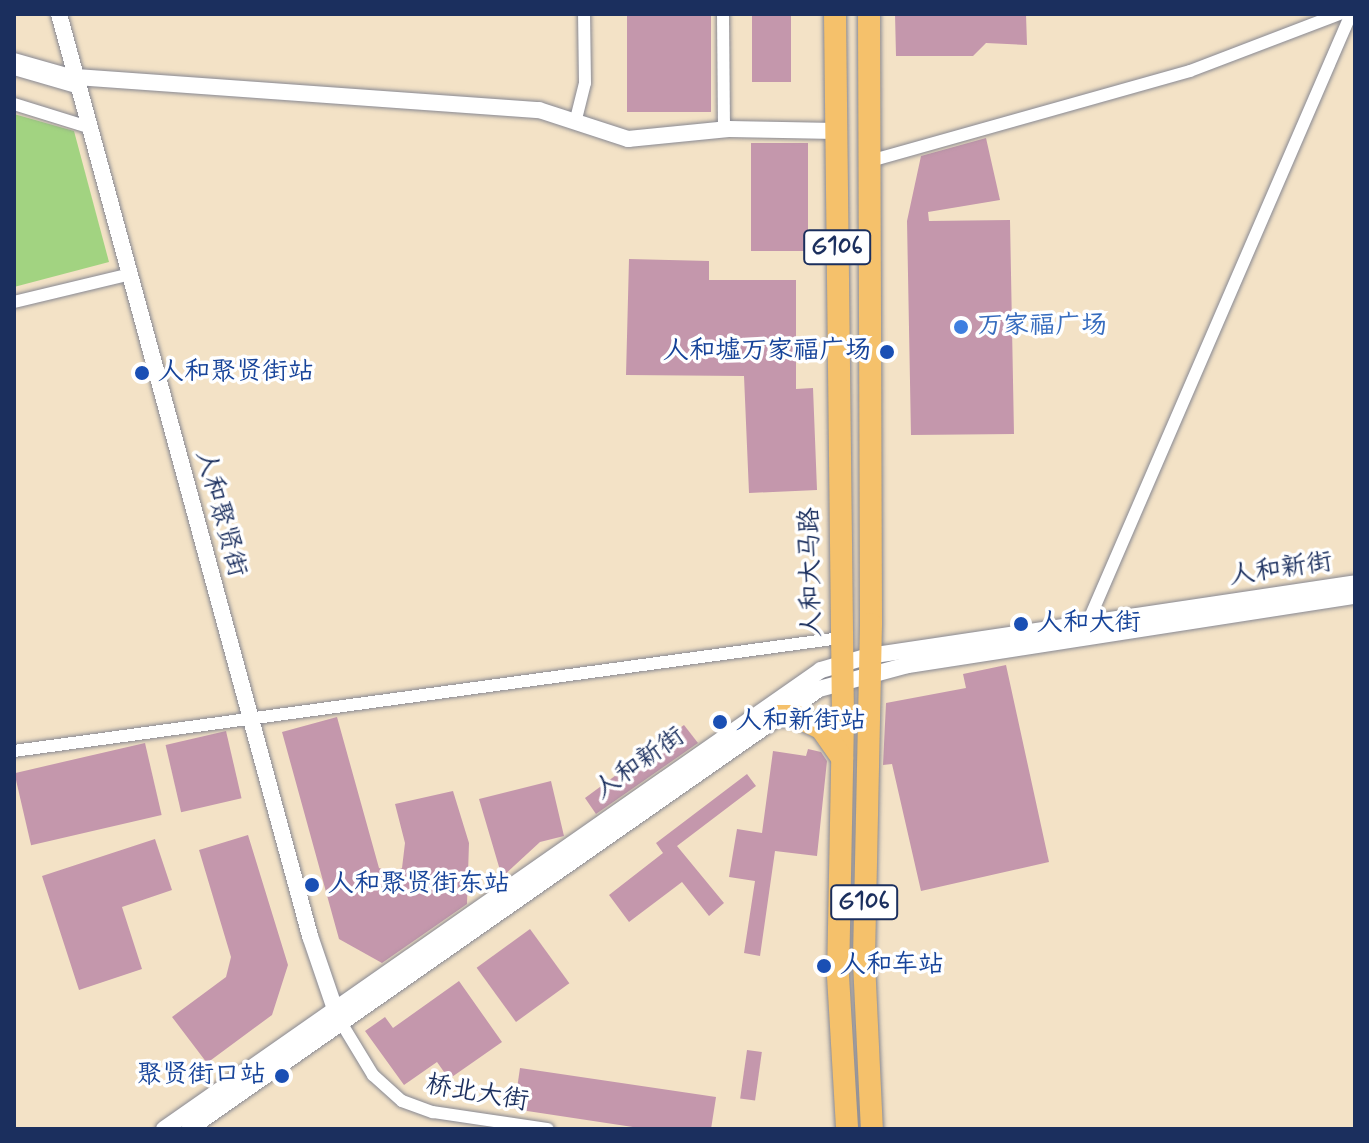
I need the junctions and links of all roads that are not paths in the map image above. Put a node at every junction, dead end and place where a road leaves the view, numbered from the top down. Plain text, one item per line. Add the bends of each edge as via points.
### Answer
1 (59, 14) edge
2 (584, 14) edge
3 (723, 14) edge
4 (835, 14) edge
5 (869, 14) edge
6 (1339, 14) edge
7 (1351, 14) edge
8 (14, 59) edge
9 (14, 69) edge
10 (78, 82) junction
11 (14, 104) edge
12 (576, 119) junction
13 (91, 128) junction
14 (724, 130) junction
15 (836, 131) junction
16 (870, 161) junction
17 (131, 274) junction
18 (14, 302) edge
19 (871, 478) junction
20 (838, 479) junction
21 (1355, 583) edge
22 (1355, 596) edge
23 (1088, 622) junction
24 (840, 638) junction
25 (869, 665) junction
26 (842, 671) junction
27 (775, 716) junction
28 (251, 718) junction
29 (14, 751) edge
30 (842, 758) junction
31 (338, 1018) junction
32 (164, 1129) edge
33 (189, 1129) edge
34 (548, 1129) edge
35 (847, 1129) edge
36 (872, 1129) edge

1 - 10 street, 人和聚贤街
2 - 12 street via 585,83
3 - 14 street
4 - 15 highway, 人和大马路 / G106
5 - 16 highway, G106
6 - 16 street via 1190,71
7 - 23 street
8 - 10 street
9 - 10 street
10 - 12 street via 539,110
10 - 13 street, 人和聚贤街
11 - 13 street
12 - 14 street via 605,135 628,139
13 - 17 street, 人和聚贤街
14 - 15 street
15 - 20 highway, 人和大马路 / G106
16 - 19 highway, G106
17 - 18 street
17 - 28 street, 人和聚贤街
19 - 20 highway
19 - 25 highway, G106
20 - 24 highway, 人和大马路 / G106
21 - 23 street, 人和新街
22 - 25 street, 人和新街
23 - 25 street, 人和新街
24 - 26 highway, 人和大马路 / G106
24 - 28 street
25 - 26 street, 人和新街
25 - 36 highway, G106 via 864,987
26 - 27 street, 人和新街
26 - 30 highway, 人和大马路 / G106
26 - 31 street, 人和新街 via 787,691
27 - 30 highway via 795,716 821,728
27 - 31 street, 人和新街
28 - 29 street
28 - 31 street, 人和聚贤街
30 - 35 highway, 人和大马路 / G106 via 838,968
31 - 32 street, 人和新街
31 - 33 street, 人和新街
31 - 34 street, 桥北大街 via 366,1067 402,1101 433,1112

